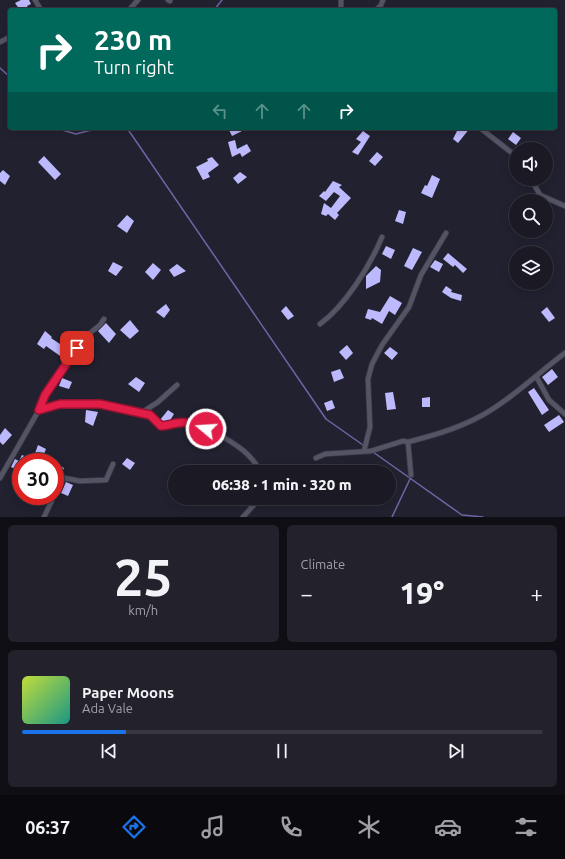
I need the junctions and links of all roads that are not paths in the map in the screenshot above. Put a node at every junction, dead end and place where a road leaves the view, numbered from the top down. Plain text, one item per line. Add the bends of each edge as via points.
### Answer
1 (138, 0) edge
2 (131, 8) edge
3 (483, 130) edge
4 (509, 151) edge
5 (535, 186) edge
6 (565, 206) edge
7 (446, 233) dead end
8 (382, 237) dead end
9 (104, 319) dead end
10 (320, 324) dead end
11 (565, 353) edge
12 (536, 376) junction
13 (177, 385) dead end
14 (39, 410) junction
15 (140, 413) junction
16 (565, 414) edge
17 (408, 442) junction
18 (364, 451) junction
19 (316, 458) dead end
20 (113, 464) dead end
21 (256, 465) edge
22 (411, 475) dead end
23 (0, 478) edge
24 (64, 478) edge
25 (49, 505) edge
26 (254, 505) edge
27 (44, 517) edge
28 (243, 517) edge

1 - 2 street
3 - 4 street
5 - 6 street via 540,195
7 - 18 street via 421,275 409,307 372,364 368,379 370,427
8 - 10 street via 377,251 356,285 333,313
9 - 14 street via 85,337 45,395
11 - 12 street
12 - 16 street via 549,400
12 - 17 street via 476,419 441,433
13 - 15 street via 158,402
14 - 15 street via 60,404 100,404
14 - 23 street
15 - 21 street via 150,415 161,426 193,423 220,435 250,455
17 - 18 street
17 - 22 street
18 - 19 street via 325,454
20 - 24 street via 106,480 80,481
25 - 27 street
26 - 28 street

